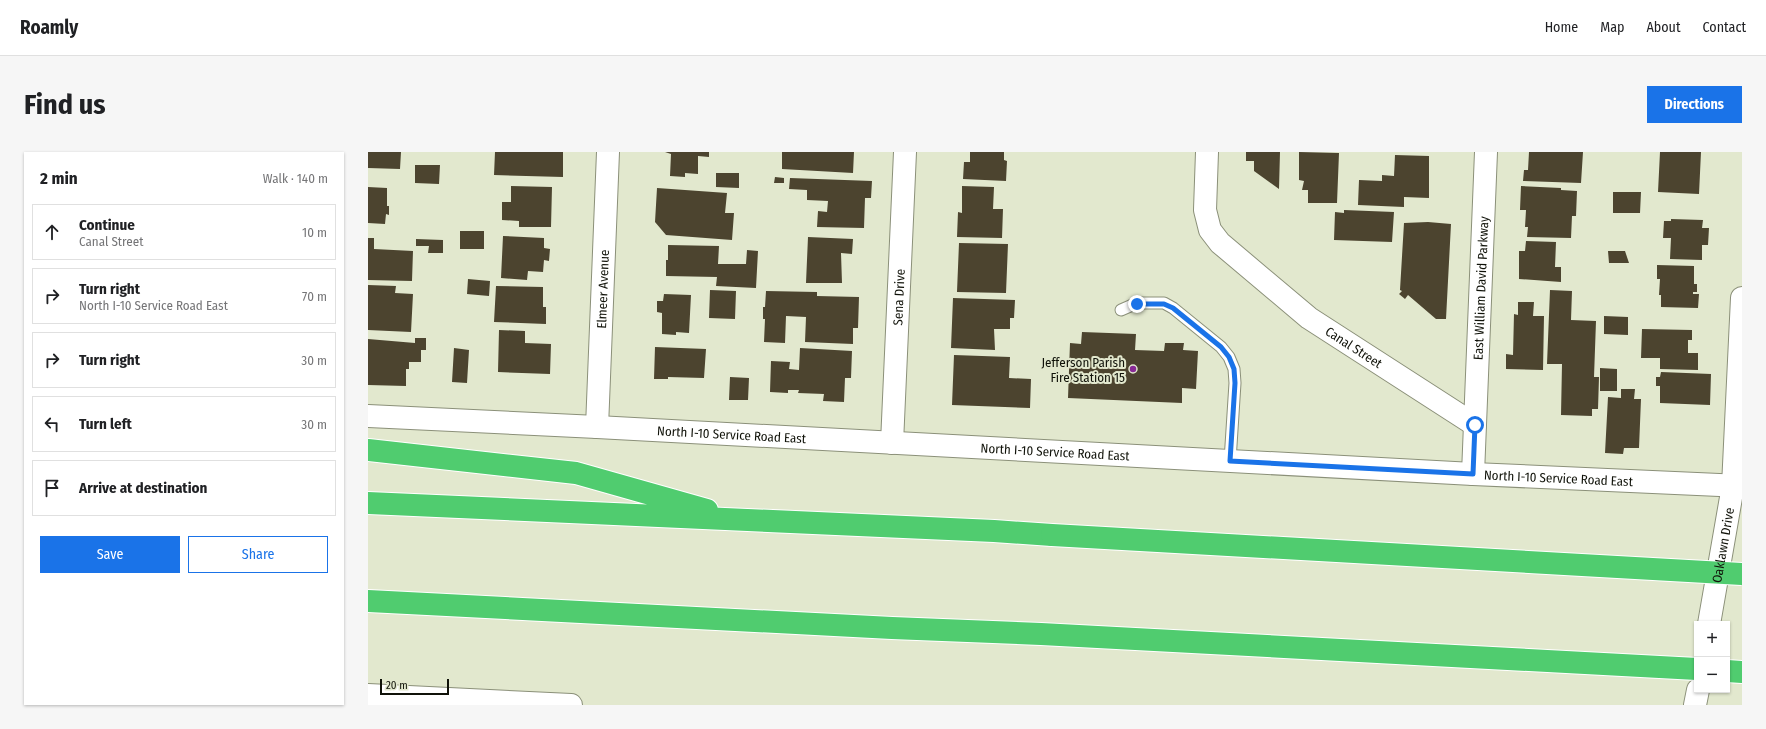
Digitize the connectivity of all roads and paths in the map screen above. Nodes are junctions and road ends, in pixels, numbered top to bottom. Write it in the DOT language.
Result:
graph roads {
  1 [pos="608,152"];
  2 [pos="905,152"];
  3 [pos="1207,152"];
  4 [pos="1486,152"];
  5 [pos="1742,298"];
  6 [pos="1121,310"];
  7 [pos="368,416"];
  8 [pos="1475,425"];
  9 [pos="597,427"];
  10 [pos="892,443"];
  11 [pos="368,450"];
  12 [pos="1230,461"];
  13 [pos="1473,474"];
  14 [pos="1738,486"];
  15 [pos="368,503"];
  16 [pos="743,520"];
  17 [pos="1742,574"];
  18 [pos="368,601"];
  19 [pos="1710,621"];
  20 [pos="1694,669"];
  21 [pos="1730,671"];
  22 [pos="1742,672"];
  23 [pos="1697,693"];
  24 [pos="368,695"];
  25 [pos="571,705"];
  26 [pos="1695,705"];
  1 -- 9 [label="street, Elmeer Avenue"];
  2 -- 10 [label="street, Sena Drive"];
  3 -- 8 [label="street, Canal Street"];
  4 -- 8 [label="street, East William David Parkway"];
  5 -- 14 [label="street, Oaklawn Drive"];
  6 -- 12 [label="lane"];
  7 -- 9 [label="street, North I-10 Service Road East"];
  8 -- 13 [label="street"];
  9 -- 10 [label="street, North I-10 Service Road East"];
  10 -- 12 [label="street, North I-10 Service Road East"];
  11 -- 16 [label="highway"];
  12 -- 13 [label="street, North I-10 Service Road East"];
  13 -- 14 [label="street, North I-10 Service Road East"];
  14 -- 19 [label="street, Oaklawn Drive"];
  15 -- 16 [label="highway"];
  16 -- 17 [label="highway, bridge"];
  18 -- 20 [label="highway"];
  21 -- 22 [label="highway"];
  23 -- 26 [label="street"];
  24 -- 25 [label="street"];
}
